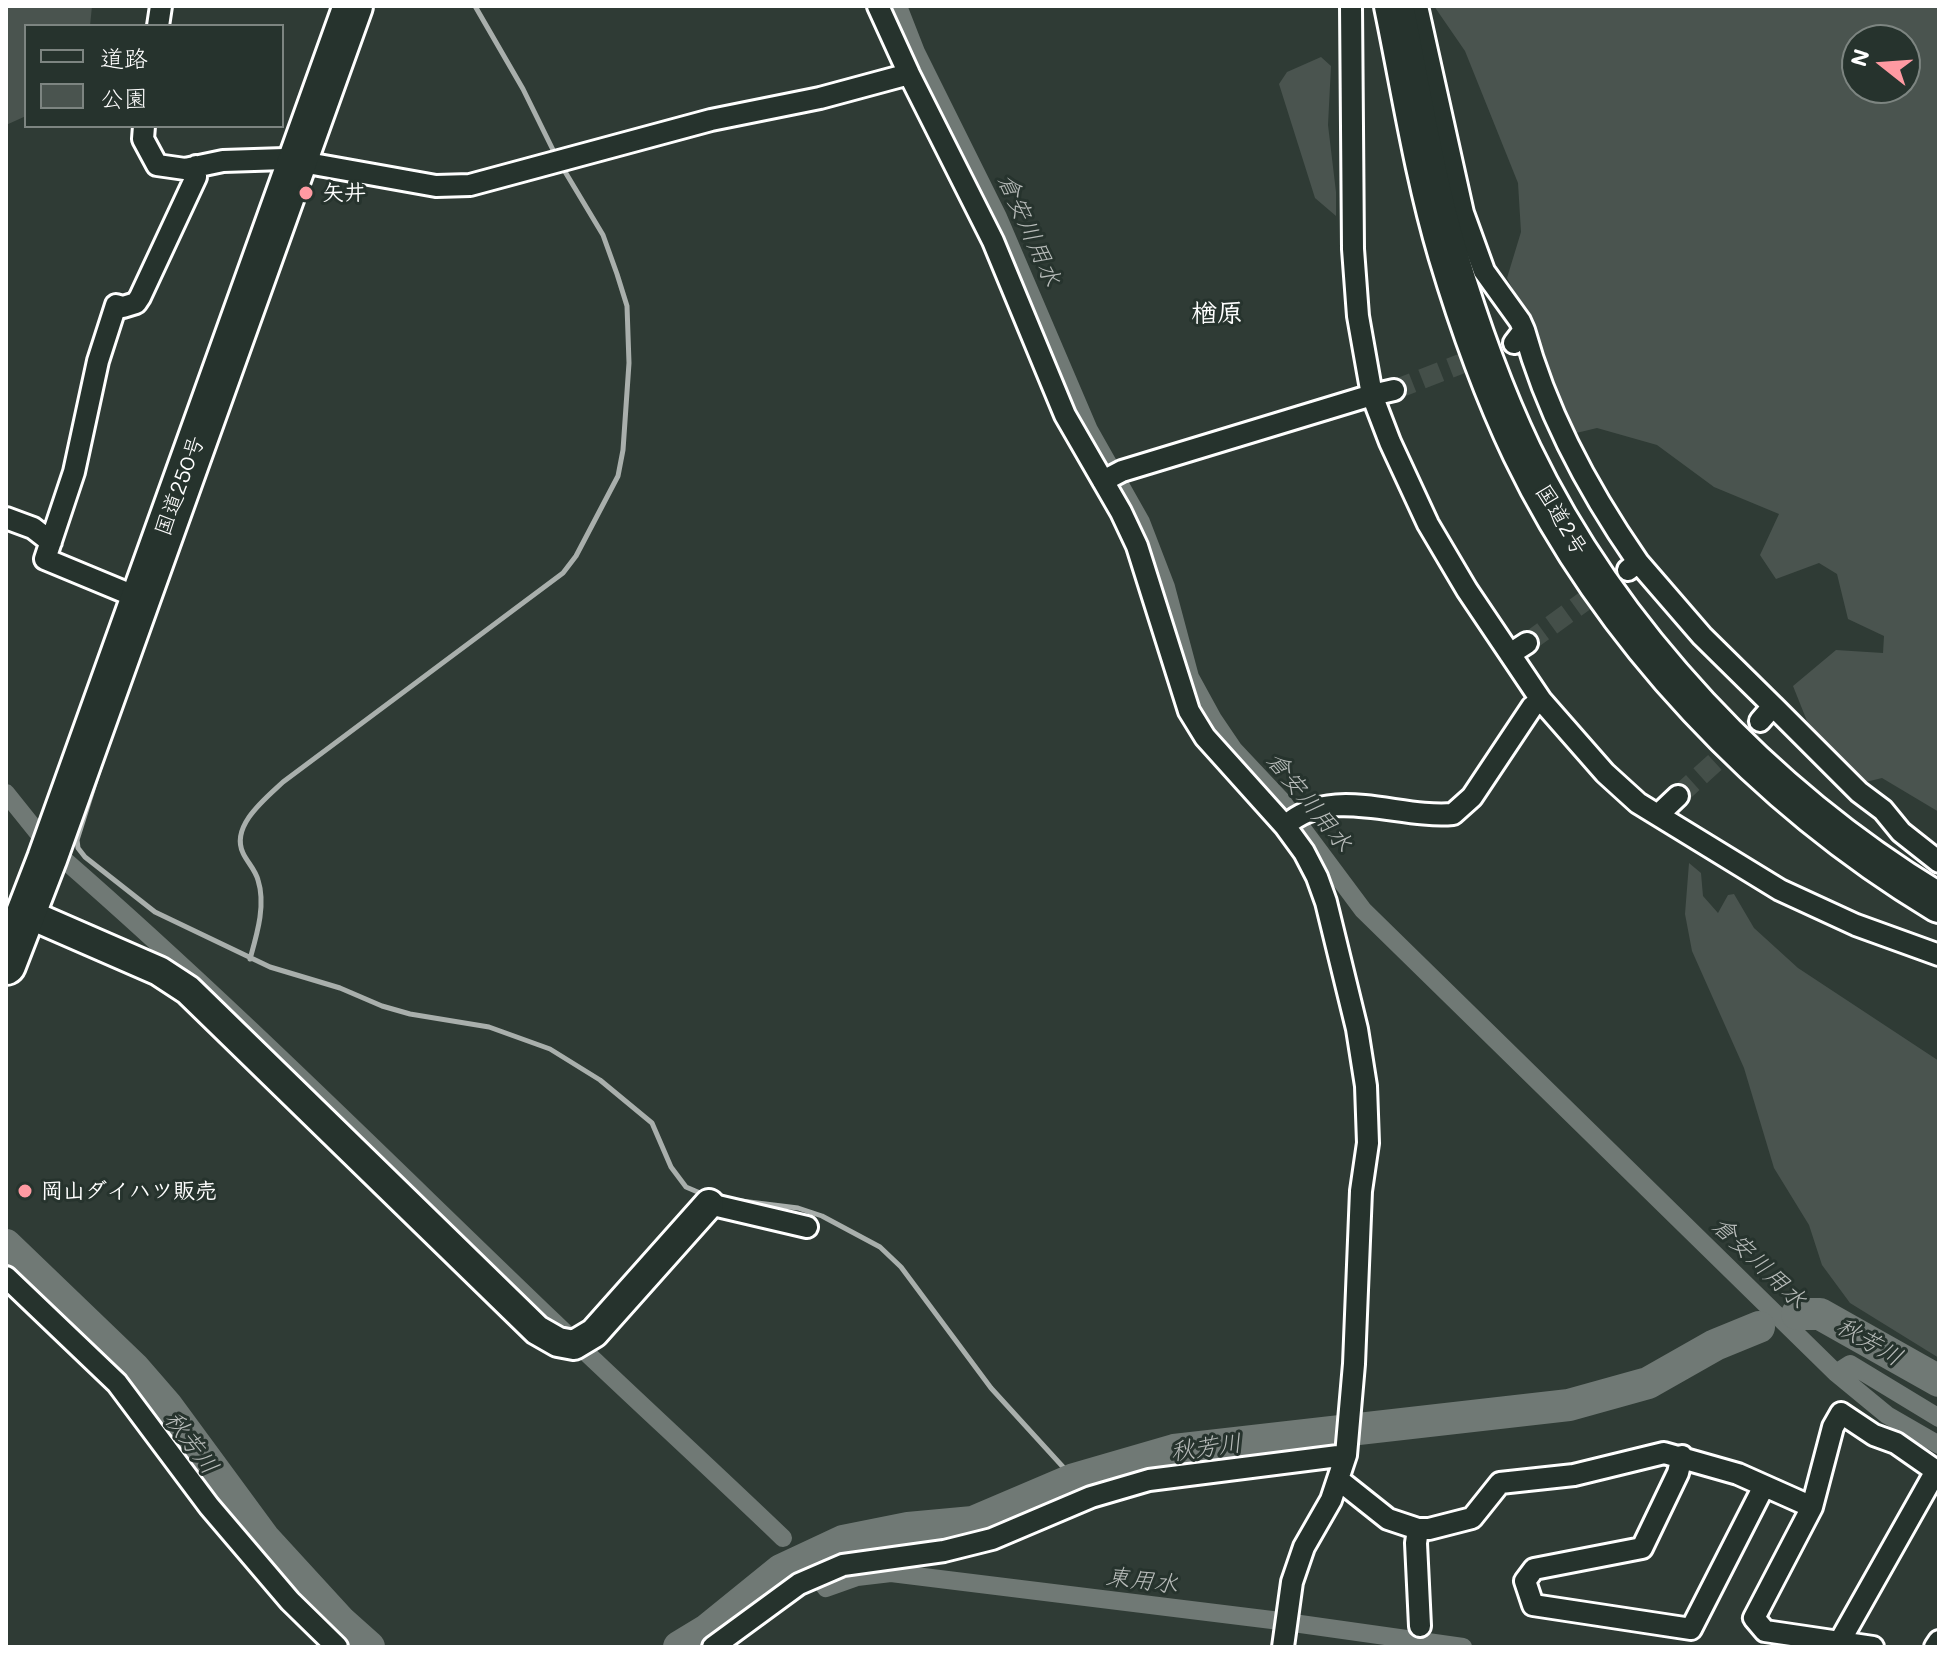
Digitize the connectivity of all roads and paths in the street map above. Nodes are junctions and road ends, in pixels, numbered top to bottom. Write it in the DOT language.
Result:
graph roads {
  1 [pos="353,6"];
  2 [pos="878,6"];
  3 [pos="1351,6"];
  4 [pos="1394,6"];
  5 [pos="1417,6"];
  6 [pos="909,74"];
  7 [pos="144,128"];
  8 [pos="297,161"];
  9 [pos="196,166"];
  10 [pos="1394,390"];
  11 [pos="1372,395"];
  12 [pos="1111,476"];
  13 [pos="6,518"];
  14 [pos="51,542"];
  15 [pos="139,598"];
  16 [pos="1541,700"];
  17 [pos="1678,796"];
  18 [pos="1659,814"];
  19 [pos="1291,820"];
  20 [pos="1939,862"];
  21 [pos="1939,903"];
  22 [pos="26,913"];
  23 [pos="1939,955"];
  24 [pos="6,965"];
  25 [pos="709,1204"];
  26 [pos="807,1227"];
  27 [pos="6,1277"];
  28 [pos="1348,1448"];
  29 [pos="1682,1456"];
  30 [pos="1937,1472"];
  31 [pos="1339,1480"];
  32 [pos="1764,1486"];
  33 [pos="1812,1507"];
  34 [pos="1418,1529"];
  35 [pos="1420,1626"];
  36 [pos="1285,1629"];
  37 [pos="1840,1641"];
  38 [pos="1939,1641"];
  39 [pos="337,1647"];
  40 [pos="713,1647"];
  41 [pos="1873,1647"];
  42 [pos="1935,1647"];
  1 -- 8 [label="highway, 国道250号"];
  2 -- 6 [label="street"];
  3 -- 11 [label="street"];
  4 -- 21 [label="highway, 国道2号"];
  5 -- 20 [label="street"];
  6 -- 8 [label="street"];
  6 -- 12 [label="street"];
  7 -- 9 [label="street"];
  8 -- 9 [label="street"];
  8 -- 15 [label="highway, 国道250号"];
  9 -- 14 [label="street"];
  10 -- 11 [label="street"];
  11 -- 12 [label="street"];
  11 -- 16 [label="street"];
  12 -- 19 [label="street"];
  13 -- 14 [label="street"];
  14 -- 15 [label="street"];
  15 -- 22 [label="highway, 国道250号"];
  16 -- 18 [label="street"];
  16 -- 19 [label="street"];
  17 -- 18 [label="street"];
  18 -- 23 [label="street"];
  19 -- 28 [label="street"];
  22 -- 24 [label="highway, 国道250号"];
  22 -- 25 [label="street"];
  25 -- 26 [label="street"];
  27 -- 39 [label="street"];
  28 -- 31 [label="street"];
  28 -- 40 [label="street"];
  29 -- 32 [label="street"];
  29 -- 32 [label="street"];
  29 -- 34 [label="street"];
  30 -- 33 [label="street"];
  30 -- 37 [label="street"];
  31 -- 34 [label="street"];
  31 -- 36 [label="street"];
  32 -- 33 [label="street"];
  33 -- 37 [label="street"];
  34 -- 35 [label="street"];
  37 -- 41 [label="street"];
  38 -- 42 [label="street"];
}
